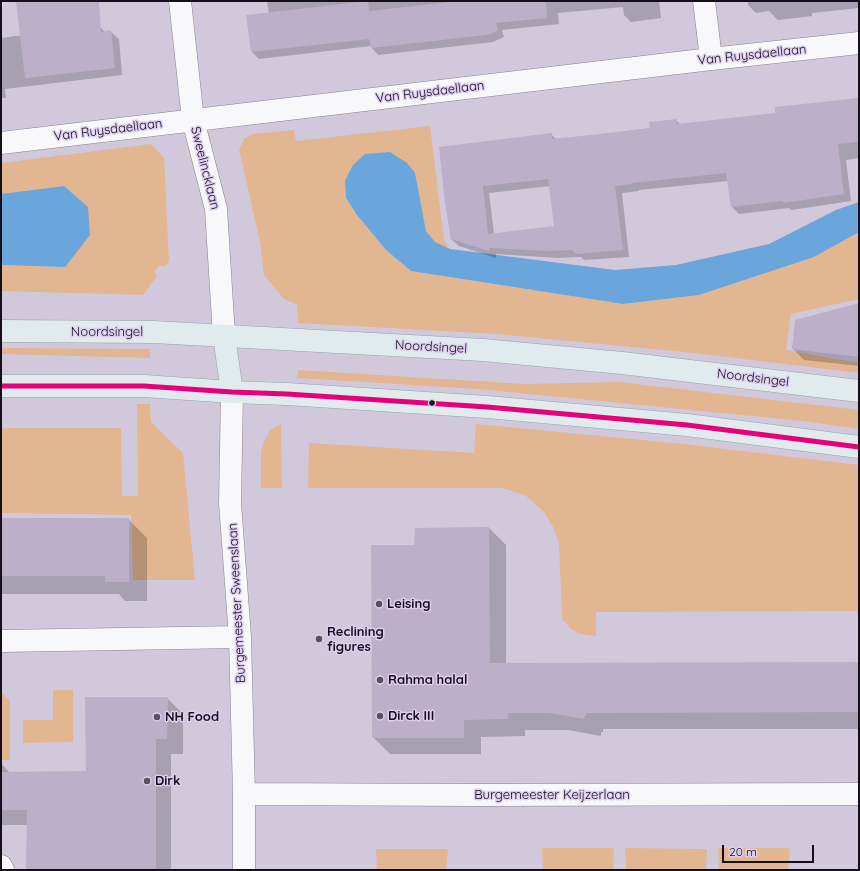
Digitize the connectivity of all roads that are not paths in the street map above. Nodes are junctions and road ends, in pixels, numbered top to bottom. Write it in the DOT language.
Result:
graph roads {
  1 [pos="180,1"];
  2 [pos="704,1"];
  3 [pos="859,43"];
  4 [pos="711,59"];
  5 [pos="193,120"];
  6 [pos="1,143"];
  7 [pos="1,331"];
  8 [pos="224,336"];
  9 [pos="1,386"];
  10 [pos="859,391"];
  11 [pos="232,392"];
  12 [pos="859,447"];
  13 [pos="240,637"];
  14 [pos="1,641"];
  15 [pos="244,794"];
  16 [pos="859,794"];
  17 [pos="1,866"];
  18 [pos="2,870"];
  19 [pos="244,870"];
  1 -- 5 [label="street, Sweelincklaan"];
  2 -- 4 [label="street"];
  3 -- 4 [label="street, Van Ruysdaellaan"];
  4 -- 5 [label="street, Van Ruysdaellaan"];
  5 -- 6 [label="street, Van Ruysdaellaan"];
  5 -- 8 [label="street, Sweelincklaan"];
  7 -- 8 [label="main road, Noordsingel"];
  8 -- 10 [label="main road, Noordsingel"];
  8 -- 11 [label="main road, Burgemeester Sweenslaan"];
  9 -- 11 [label="main road"];
  11 -- 12 [label="main road"];
  11 -- 13 [label="street, Burgemeester Sweenslaan"];
  13 -- 14 [label="street"];
  13 -- 15 [label="street, Burgemeester Sweenslaan"];
  15 -- 16 [label="street, Burgemeester Keijzerlaan"];
  15 -- 19 [label="street, Burgemeester Sweenslaan"];
  17 -- 18 [label="street"];
}
